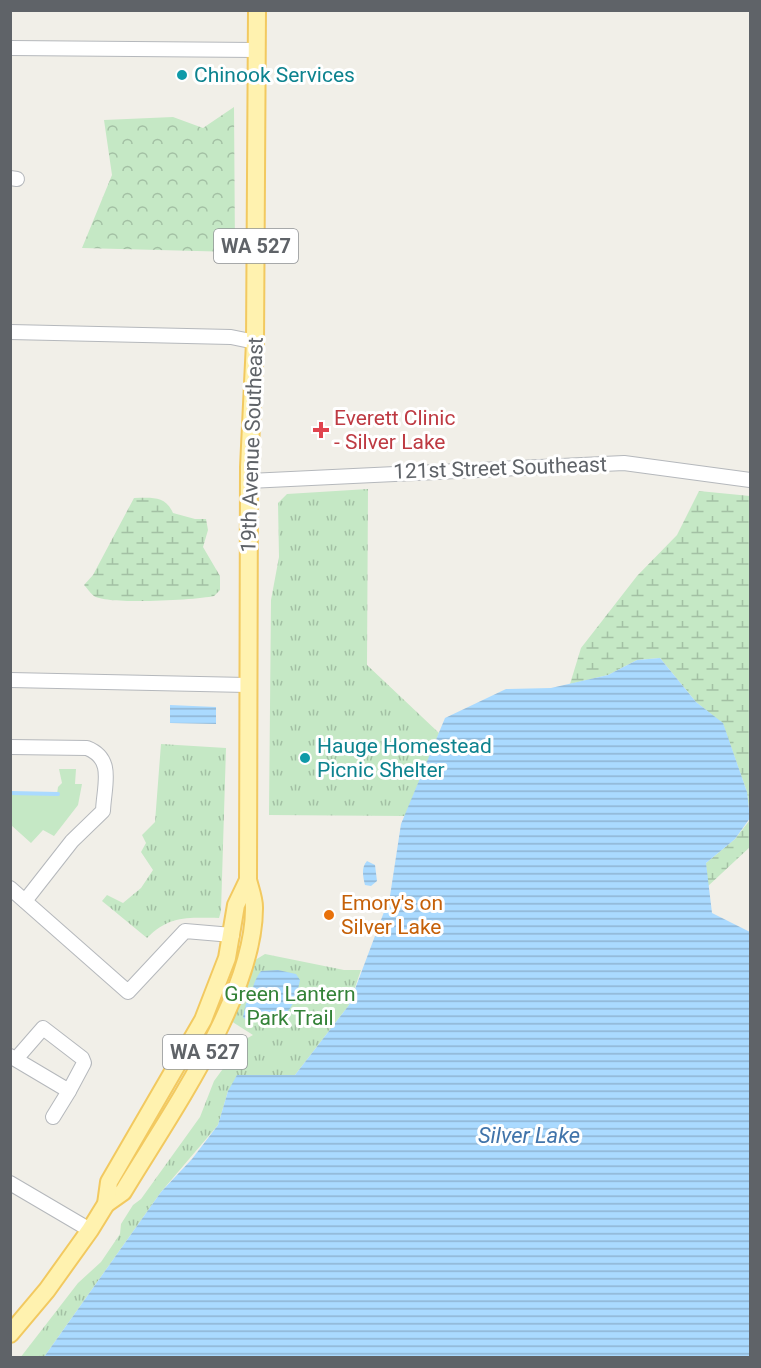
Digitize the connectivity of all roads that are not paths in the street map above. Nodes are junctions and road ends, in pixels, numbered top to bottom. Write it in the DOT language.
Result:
graph roads {
  1 [pos="257,10"];
  2 [pos="10,48"];
  3 [pos="257,50"];
  4 [pos="10,332"];
  5 [pos="255,342"];
  6 [pos="750,480"];
  7 [pos="249,481"];
  8 [pos="10,680"];
  9 [pos="247,685"];
  10 [pos="10,747"];
  11 [pos="248,880"];
  12 [pos="10,888"];
  13 [pos="25,901"];
  14 [pos="232,935"];
  15 [pos="13,1058"];
  16 [pos="69,1090"];
  17 [pos="53,1117"];
  18 [pos="10,1183"];
  19 [pos="106,1204"];
  20 [pos="90,1230"];
  21 [pos="10,1334"];
  1 -- 3 [label="main road, 19th Avenue Southeast / WA 527"];
  2 -- 3 [label="street"];
  3 -- 5 [label="main road, 19th Avenue Southeast / WA 527"];
  4 -- 5 [label="street"];
  5 -- 7 [label="main road, 19th Avenue Southeast / WA 527"];
  6 -- 7 [label="street, 121st Street Southeast"];
  7 -- 9 [label="main road, 19th Avenue Southeast / WA 527"];
  8 -- 9 [label="street"];
  9 -- 11 [label="main road, 19th Avenue Southeast / WA 527"];
  10 -- 13 [label="street"];
  11 -- 14 [label="main road, 19th Avenue Southeast / WA 527"];
  11 -- 19 [label="main road, 19th Avenue Southeast / WA 527"];
  12 -- 13 [label="street"];
  13 -- 14 [label="street"];
  14 -- 19 [label="main road, 19th Avenue Southeast / WA 527"];
  15 -- 16 [label="street"];
  15 -- 16 [label="street"];
  16 -- 17 [label="street"];
  18 -- 20 [label="street"];
  19 -- 20 [label="main road, 19th Avenue Southeast / WA 527"];
  20 -- 21 [label="main road, 19th Avenue Southeast / WA 527"];
}
